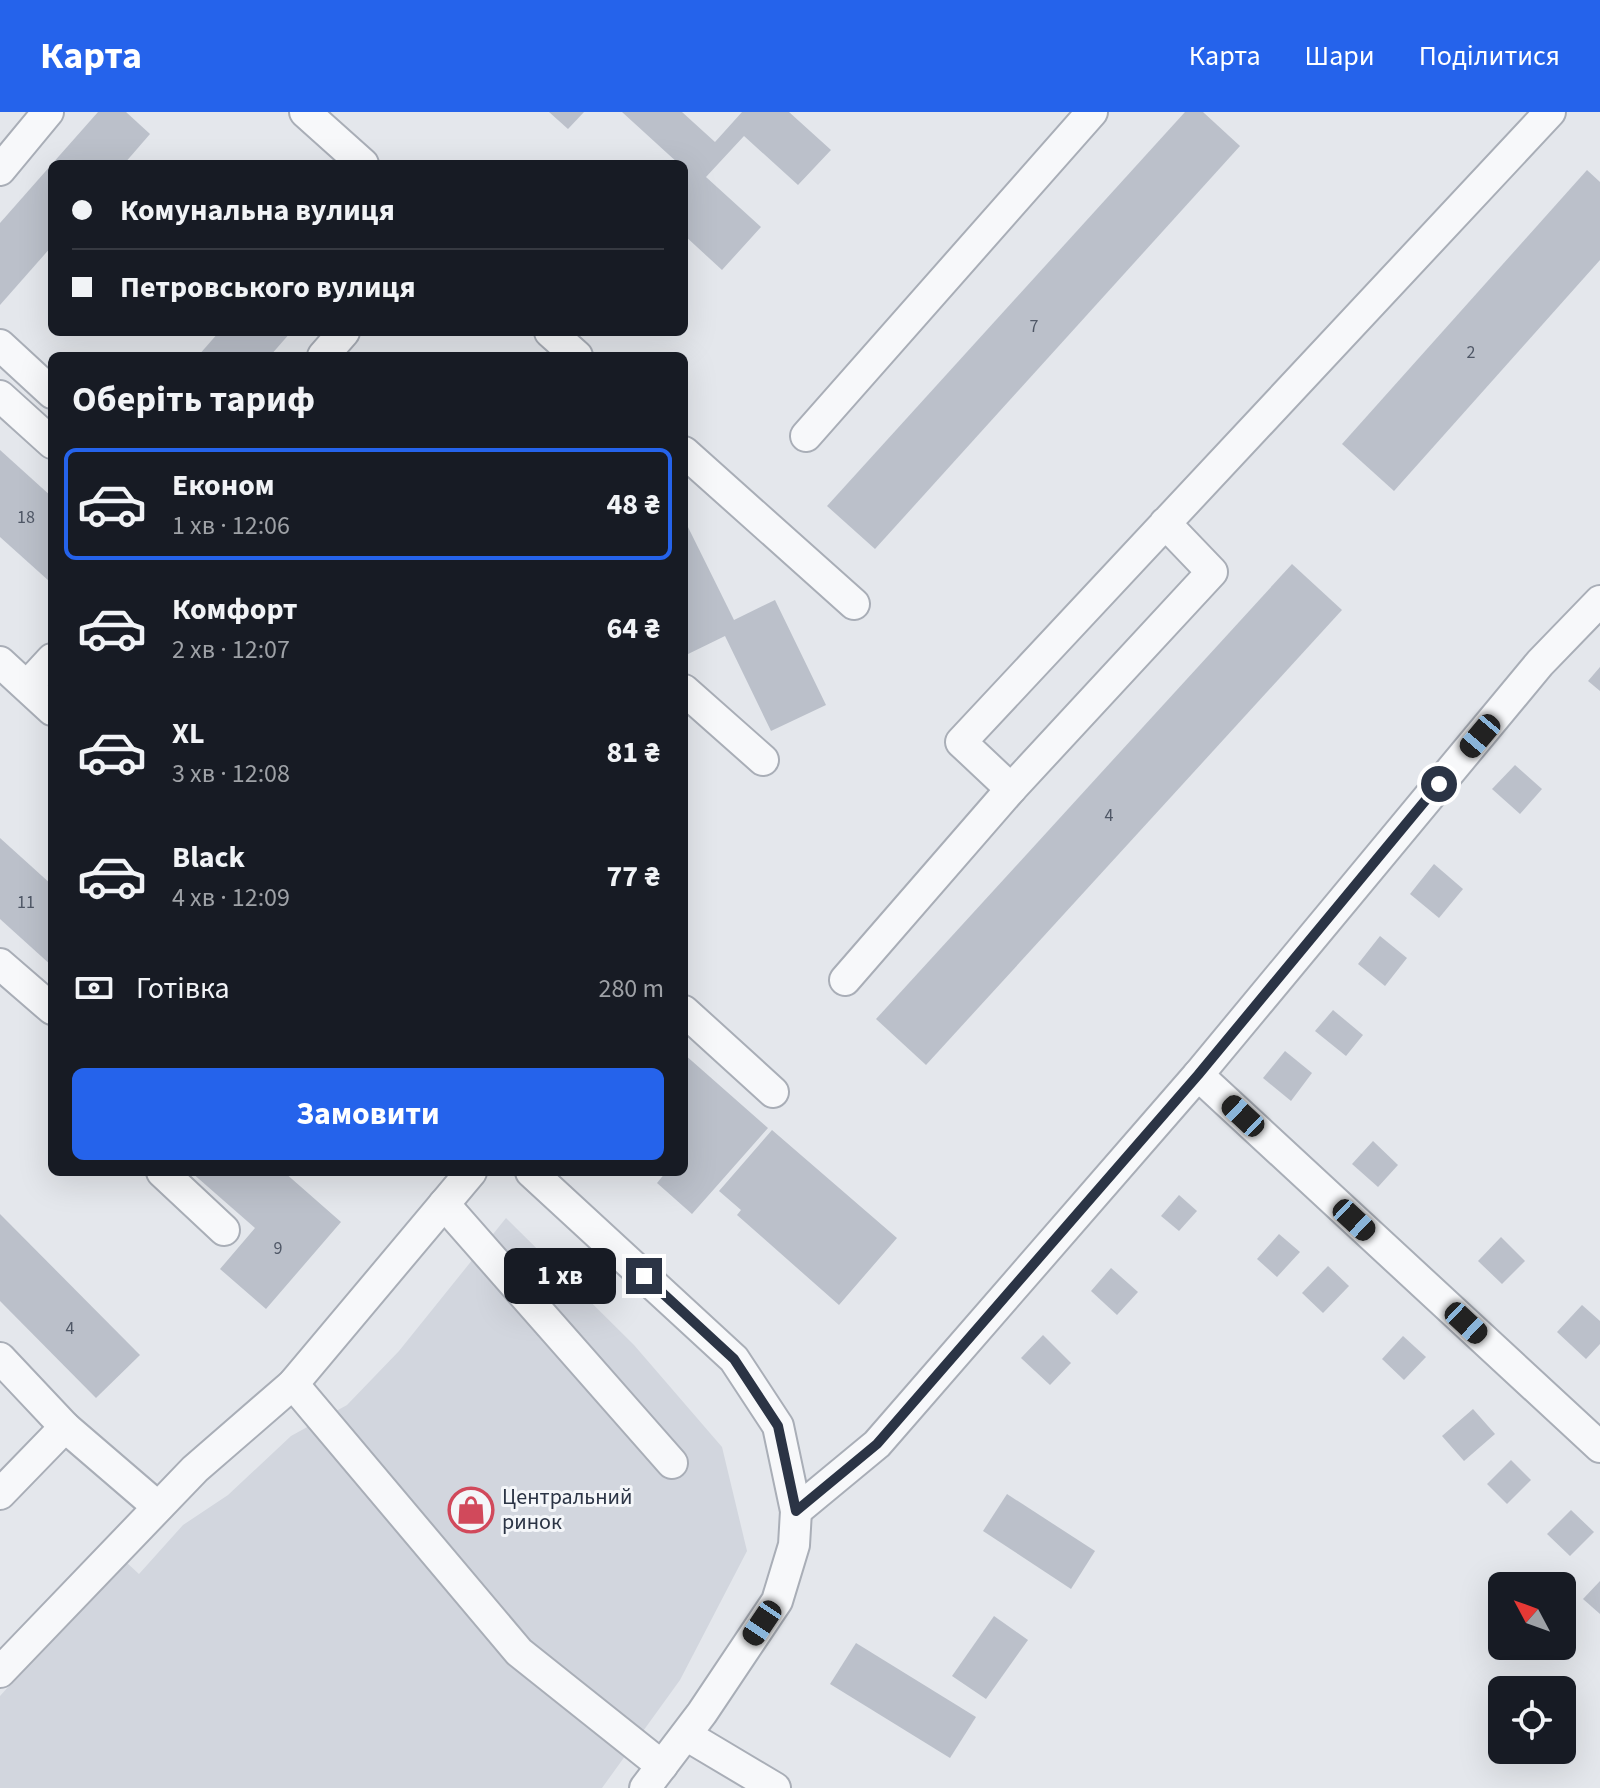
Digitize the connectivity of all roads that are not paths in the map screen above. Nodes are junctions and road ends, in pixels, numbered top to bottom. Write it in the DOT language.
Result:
graph roads {
  1 [pos="48,112"];
  2 [pos="305,112"];
  3 [pos="1092,112"];
  4 [pos="1550,112"];
  5 [pos="359,160"];
  6 [pos="0,170"];
  7 [pos="340,336"];
  8 [pos="554,336"];
  9 [pos="0,345"];
  10 [pos="326,352"];
  11 [pos="572,352"];
  12 [pos="48,389"];
  13 [pos="0,396"];
  14 [pos="806,436"];
  15 [pos="48,439"];
  16 [pos="688,456"];
  17 [pos="1165,523"];
  18 [pos="1600,601"];
  19 [pos="854,604"];
  20 [pos="0,662"];
  21 [pos="48,663"];
  22 [pos="27,686"];
  23 [pos="688,694"];
  24 [pos="48,706"];
  25 [pos="763,760"];
  26 [pos="1011,789"];
  27 [pos="0,964"];
  28 [pos="845,980"];
  29 [pos="48,1006"];
  30 [pos="688,1015"];
  31 [pos="1198,1075"];
  32 [pos="773,1092"];
  33 [pos="166,1176"];
  34 [pos="468,1176"];
  35 [pos="535,1176"];
  36 [pos="444,1204"];
  37 [pos="224,1230"];
  38 [pos="0,1358"];
  39 [pos="293,1384"];
  40 [pos="65,1427"];
  41 [pos="1600,1447"];
  42 [pos="672,1463"];
  43 [pos="0,1494"];
  44 [pos="158,1507"];
  45 [pos="796,1511"];
  46 [pos="0,1672"];
  47 [pos="686,1735"];
  48 [pos="654,1777"];
  49 [pos="775,1788"];
  1 -- 6 [label="street"];
  2 -- 5 [label="street"];
  3 -- 14 [label="street"];
  4 -- 17 [label="street"];
  7 -- 10 [label="street"];
  8 -- 11 [label="street"];
  9 -- 12 [label="street"];
  13 -- 15 [label="street"];
  16 -- 19 [label="street"];
  17 -- 26 [label="street"];
  17 -- 26 [label="street"];
  18 -- 31 [label="street"];
  20 -- 22 [label="street"];
  21 -- 22 [label="street"];
  22 -- 24 [label="street"];
  23 -- 25 [label="street"];
  26 -- 28 [label="street"];
  27 -- 29 [label="street"];
  30 -- 32 [label="street"];
  31 -- 41 [label="street"];
  31 -- 45 [label="street"];
  33 -- 37 [label="street"];
  34 -- 36 [label="street"];
  35 -- 45 [label="street"];
  36 -- 39 [label="street"];
  36 -- 42 [label="street"];
  38 -- 40 [label="street"];
  39 -- 44 [label="street"];
  39 -- 48 [label="street"];
  40 -- 43 [label="street"];
  40 -- 44 [label="street"];
  44 -- 46 [label="street"];
  45 -- 47 [label="street"];
  47 -- 48 [label="street"];
  47 -- 49 [label="street"];
}
